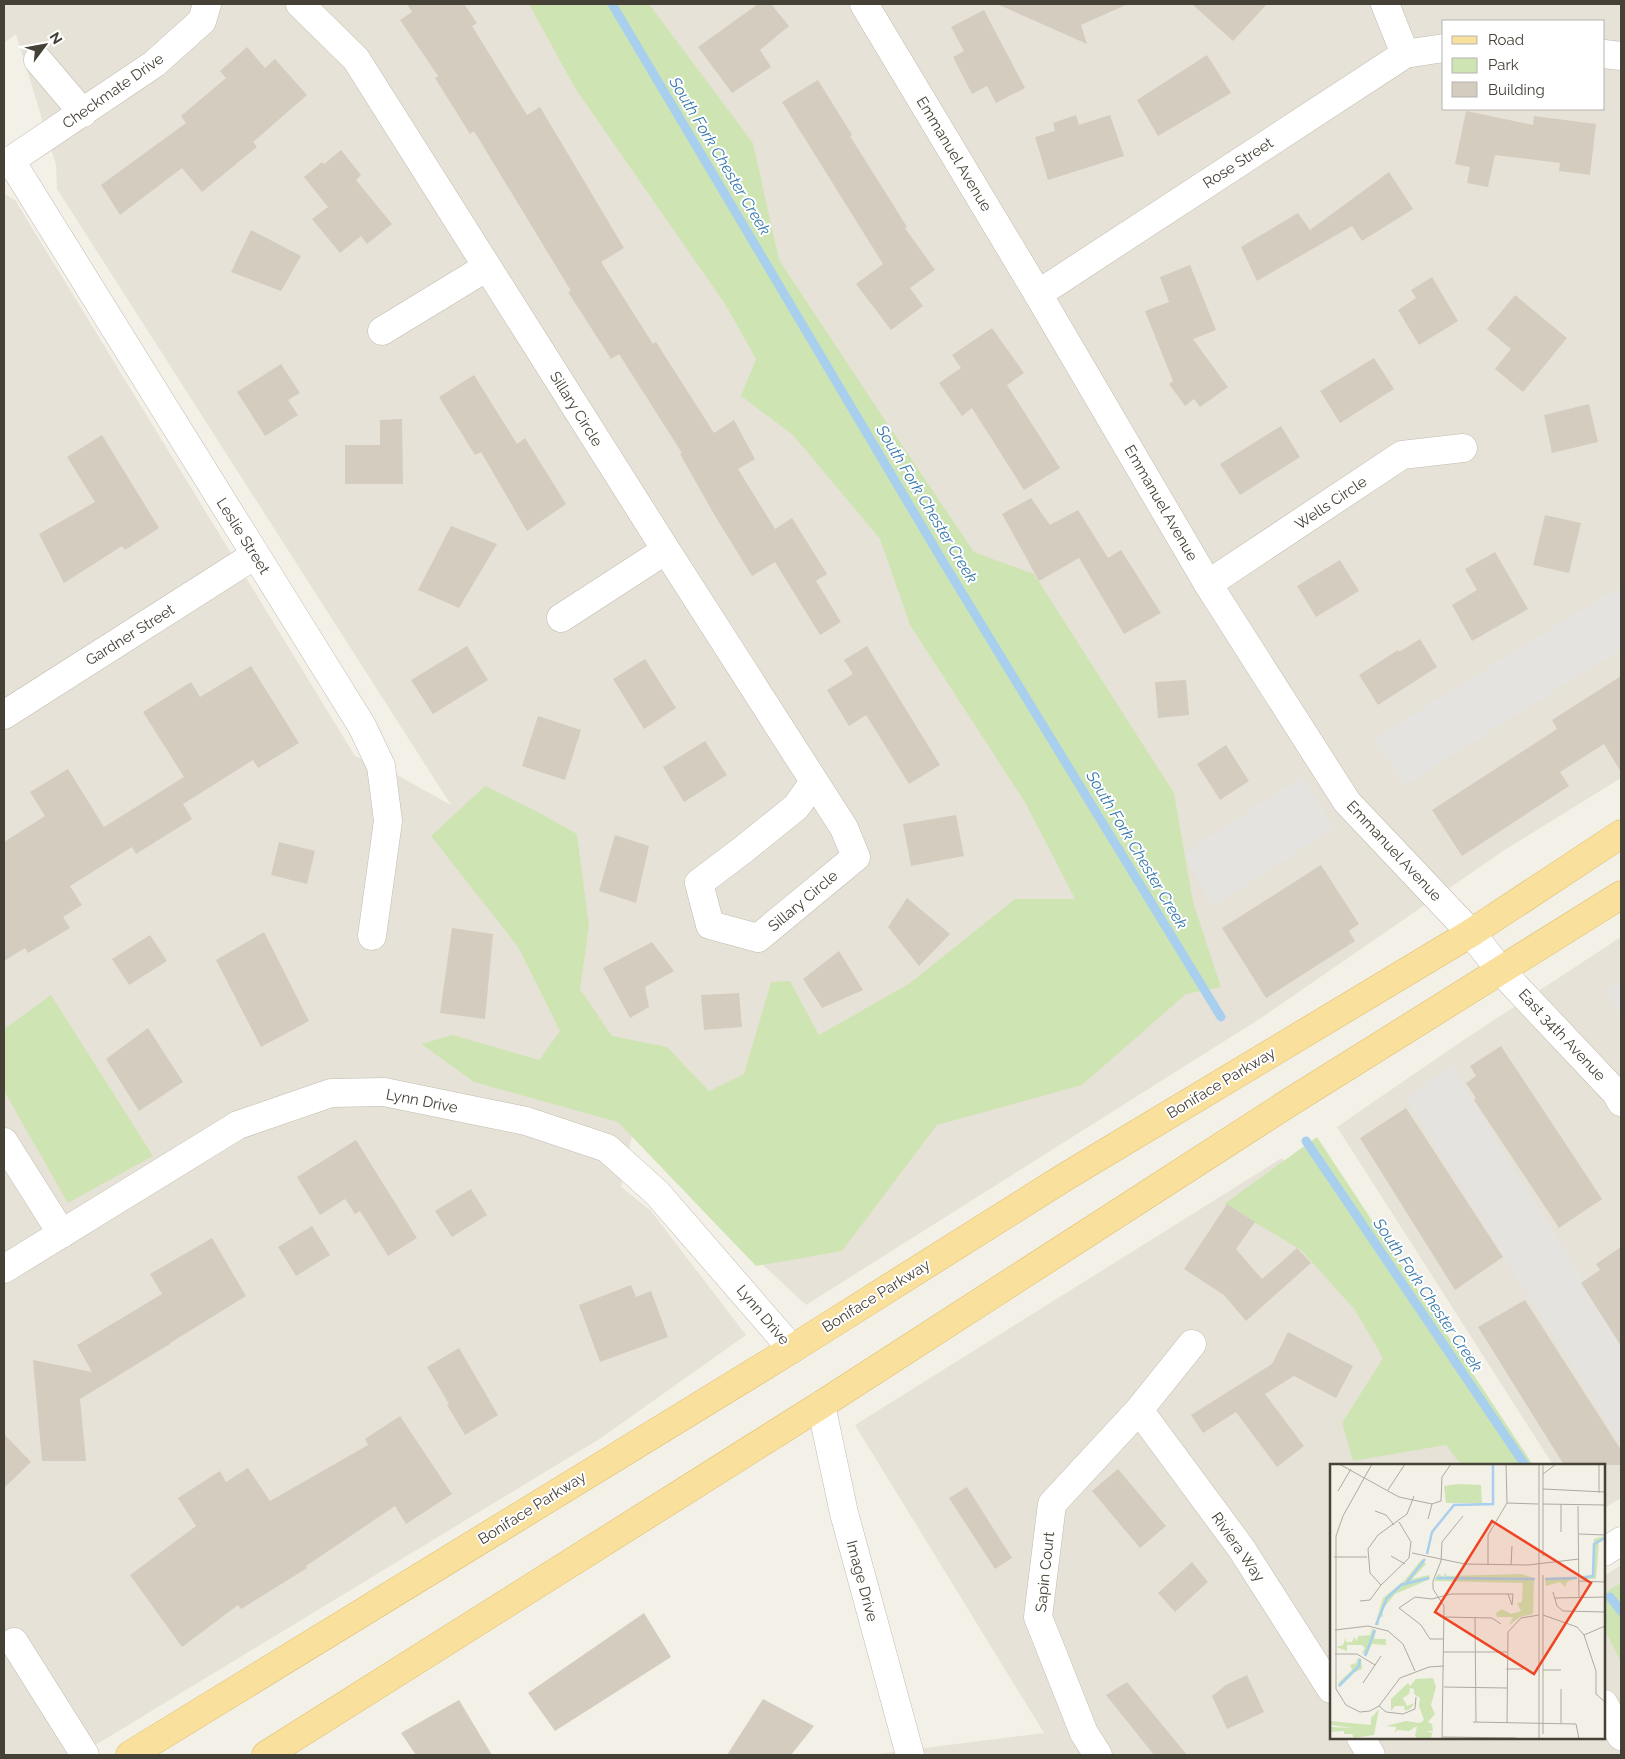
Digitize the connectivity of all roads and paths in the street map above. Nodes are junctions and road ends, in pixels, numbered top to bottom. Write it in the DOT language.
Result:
graph roads {
  1 [pos="207,4"];
  2 [pos="300,4"];
  3 [pos="864,4"];
  4 [pos="1385,4"];
  5 [pos="1442,48"];
  6 [pos="1405,54"];
  7 [pos="1605,54"];
  8 [pos="1621,56"];
  9 [pos="38,60"];
  10 [pos="83,113"];
  11 [pos="8,163"];
  12 [pos="487,267"];
  13 [pos="1038,294"];
  14 [pos="382,331"];
  15 [pos="1463,448"];
  16 [pos="666,550"];
  17 [pos="256,556"];
  18 [pos="1208,584"];
  19 [pos="562,618"];
  20 [pos="4,715"];
  21 [pos="814,782"];
  22 [pos="1621,834"];
  23 [pos="1621,895"];
  24 [pos="1471,932"];
  25 [pos="372,936"];
  26 [pos="1501,971"];
  27 [pos="1621,1102"];
  28 [pos="4,1142"];
  29 [pos="62,1234"];
  30 [pos="4,1268"];
  31 [pos="1192,1344"];
  32 [pos="792,1349"];
  33 [pos="821,1405"];
  34 [pos="1139,1410"];
  35 [pos="1621,1541"];
  36 [pos="1605,1551"];
  37 [pos="14,1642"];
  38 [pos="1330,1687"];
  39 [pos="1605,1706"];
  40 [pos="1621,1736"];
  41 [pos="1362,1739"];
  42 [pos="85,1755"];
  43 [pos="130,1755"];
  44 [pos="266,1755"];
  45 [pos="910,1755"];
  46 [pos="1098,1755"];
  47 [pos="1371,1755"];
  1 -- 10 [label="street, Checkmate Drive"];
  2 -- 12 [label="street, Sillary Circle"];
  3 -- 13 [label="street, Emmanuel Avenue"];
  4 -- 6 [label="street"];
  5 -- 6 [label="street, Rose Street"];
  6 -- 13 [label="street, Rose Street"];
  7 -- 8 [label="street"];
  9 -- 10 [label="street"];
  10 -- 11 [label="street, Checkmate Drive"];
  11 -- 17 [label="street, Leslie Street"];
  12 -- 14 [label="street"];
  12 -- 16 [label="street, Sillary Circle"];
  13 -- 18 [label="street, Emmanuel Avenue"];
  15 -- 18 [label="street, Wells Circle"];
  16 -- 19 [label="street"];
  16 -- 21 [label="street, Sillary Circle"];
  17 -- 20 [label="street, Gardner Street"];
  17 -- 25 [label="street, Leslie Street"];
  18 -- 24 [label="street, Emmanuel Avenue"];
  21 -- 21 [label="street, Sillary Circle"];
  22 -- 24 [label="main road, Boniface Parkway"];
  23 -- 26 [label="main road"];
  24 -- 26 [label="street, Emmanuel Avenue"];
  24 -- 32 [label="main road, Boniface Parkway"];
  26 -- 27 [label="street, East 34th Avenue"];
  26 -- 33 [label="main road"];
  28 -- 29 [label="street"];
  29 -- 30 [label="street, Lynn Drive"];
  29 -- 32 [label="street, Lynn Drive"];
  31 -- 34 [label="street, Sapin Court"];
  32 -- 43 [label="main road, Boniface Parkway"];
  33 -- 44 [label="main road"];
  33 -- 45 [label="street, Image Drive"];
  34 -- 38 [label="street, Riviera Way"];
  34 -- 46 [label="street, Sapin Court"];
  35 -- 36 [label="street"];
  37 -- 42 [label="street"];
  39 -- 40 [label="street"];
  41 -- 47 [label="street"];
}
